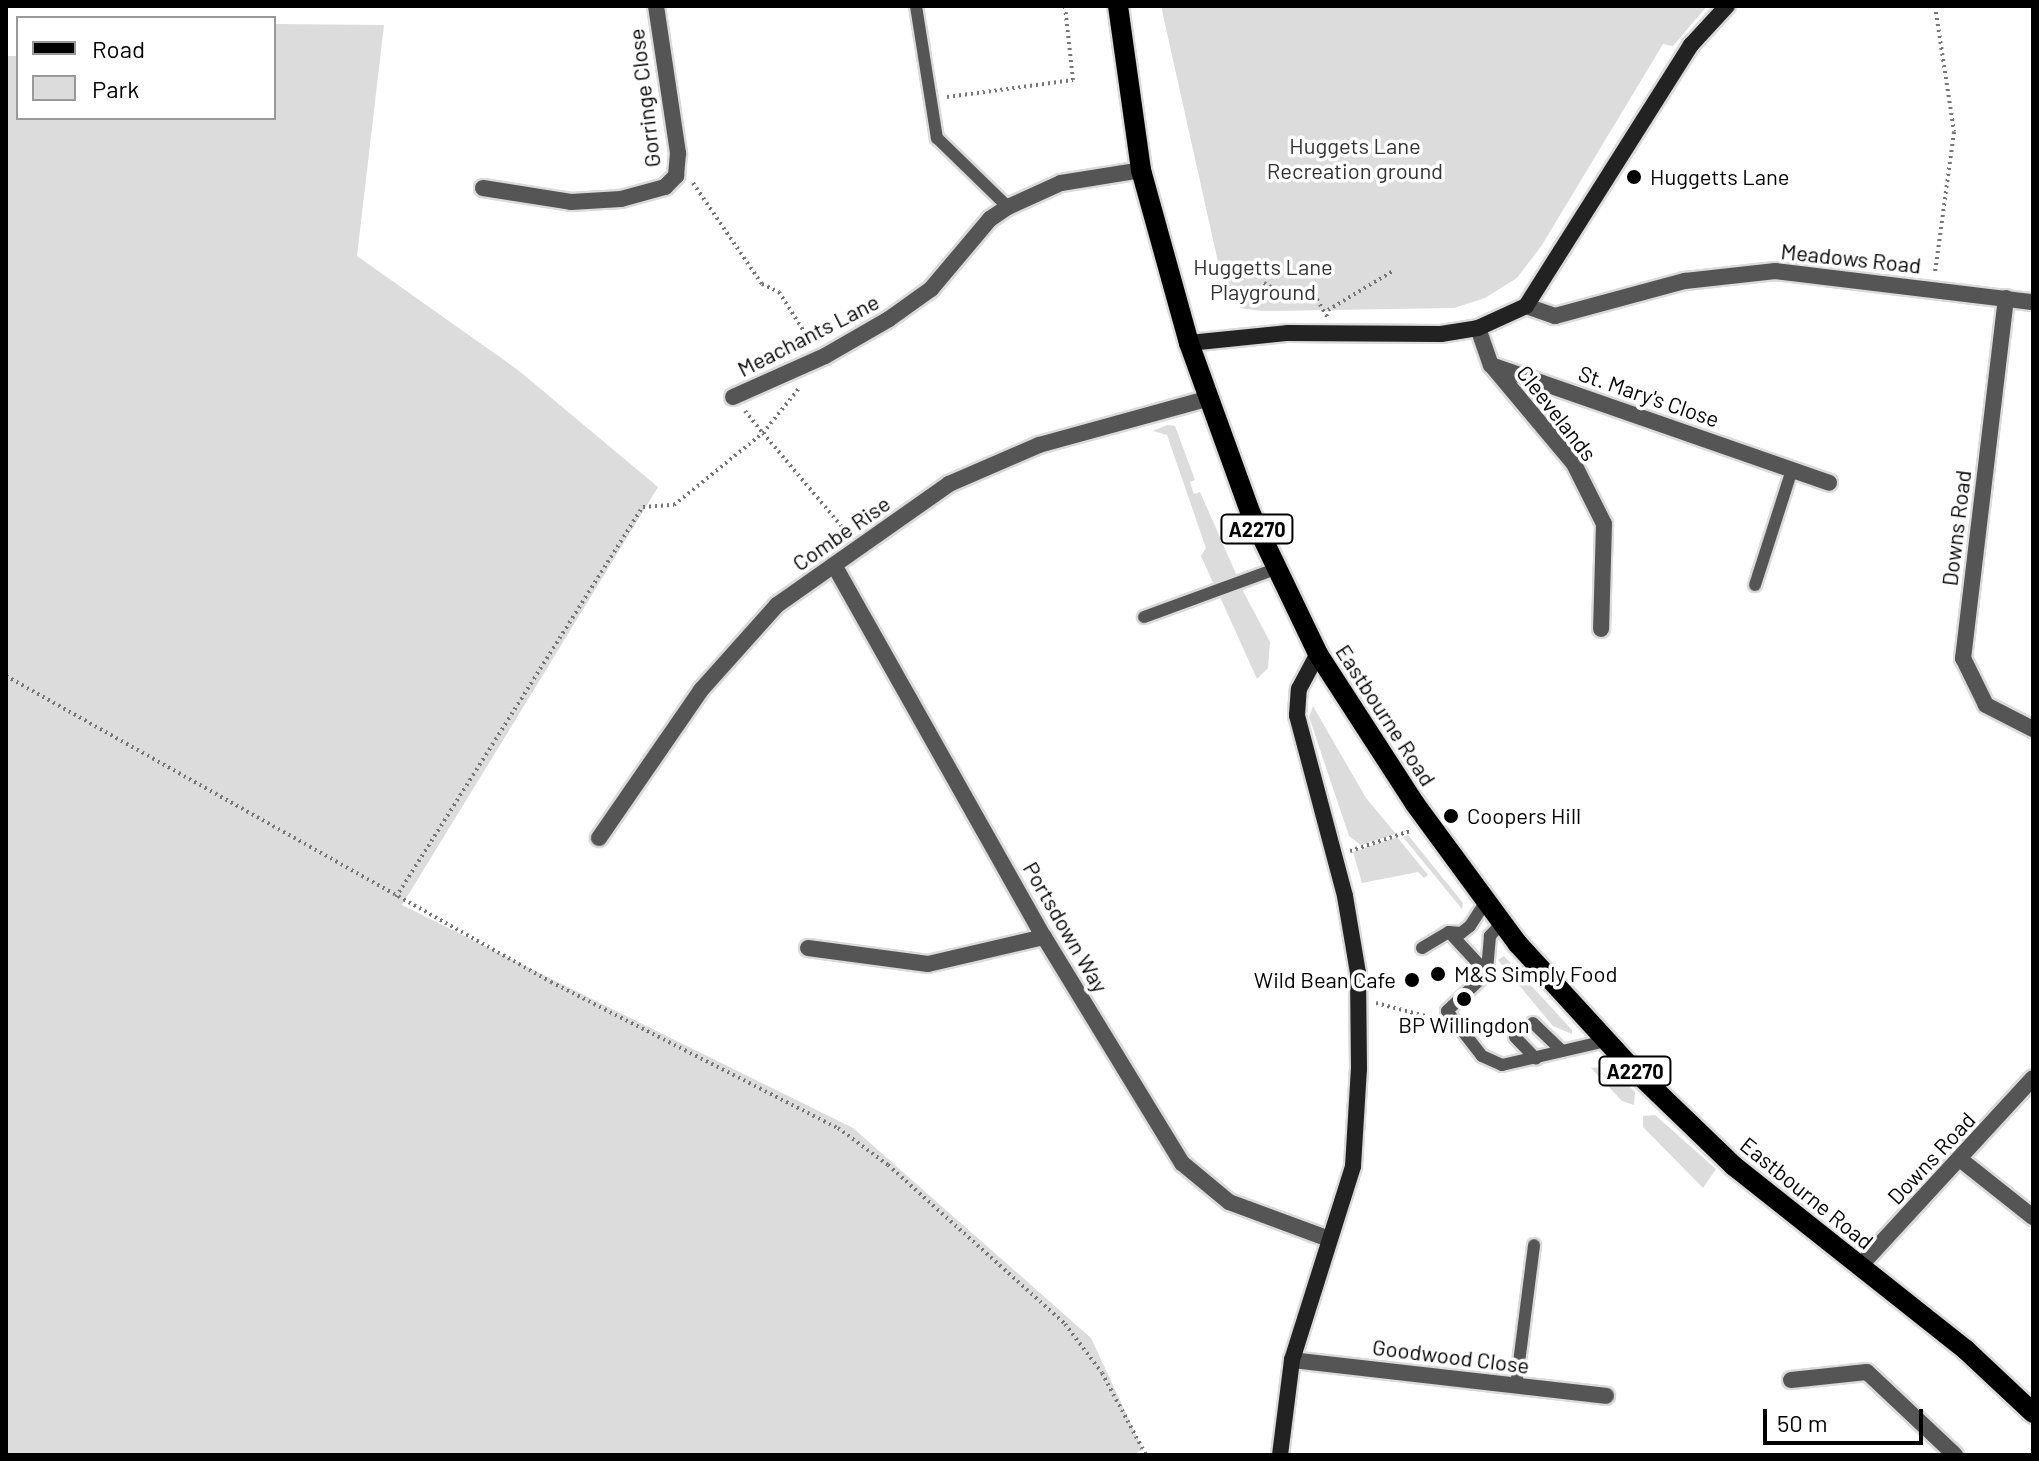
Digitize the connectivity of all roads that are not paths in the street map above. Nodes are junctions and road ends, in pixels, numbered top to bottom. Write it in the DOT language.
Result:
graph roads {
  1 [pos="656,6"];
  2 [pos="916,6"];
  3 [pos="1118,6"];
  4 [pos="1727,6"];
  5 [pos="1141,170"];
  6 [pos="483,188"];
  7 [pos="1008,207"];
  8 [pos="2006,298"];
  9 [pos="2033,302"];
  10 [pos="1526,306"];
  11 [pos="1478,328"];
  12 [pos="1189,343"];
  13 [pos="1491,365"];
  14 [pos="733,397"];
  15 [pos="1206,399"];
  16 [pos="1792,470"];
  17 [pos="1829,483"];
  18 [pos="834,565"];
  19 [pos="1275,569"];
  20 [pos="1755,585"];
  21 [pos="1144,617"];
  22 [pos="1601,629"];
  23 [pos="1318,654"];
  24 [pos="2033,729"];
  25 [pos="599,838"];
  26 [pos="1486,901"];
  27 [pos="1502,923"];
  28 [pos="1449,932"];
  29 [pos="1044,937"];
  30 [pos="808,948"];
  31 [pos="1422,948"];
  32 [pos="1491,972"];
  33 [pos="1533,1023"];
  34 [pos="1515,1037"];
  35 [pos="1606,1041"];
  36 [pos="1562,1051"];
  37 [pos="1536,1059"];
  38 [pos="2033,1078"];
  39 [pos="1961,1160"];
  40 [pos="2033,1217"];
  41 [pos="1329,1239"];
  42 [pos="1534,1245"];
  43 [pos="1860,1266"];
  44 [pos="1292,1360"];
  45 [pos="1791,1380"];
  46 [pos="1516,1386"];
  47 [pos="1606,1396"];
  48 [pos="2033,1413"];
  49 [pos="1280,1455"];
  50 [pos="1955,1455"];
  1 -- 6 [label="street, Gorringe Close"];
  2 -- 7 [label="lane"];
  3 -- 5 [label="main road, Eastbourne Road / A2270"];
  4 -- 10 [label="street"];
  5 -- 7 [label="street, Meachants Lane"];
  5 -- 12 [label="main road, Eastbourne Road / A2270"];
  7 -- 14 [label="street, Meachants Lane"];
  8 -- 9 [label="street, Meadows Road"];
  8 -- 10 [label="street, Meadows Road"];
  8 -- 24 [label="street, Downs Road"];
  10 -- 11 [label="street"];
  11 -- 12 [label="street"];
  11 -- 13 [label="street"];
  12 -- 15 [label="main road, Eastbourne Road / A2270"];
  13 -- 16 [label="street, St. Mary's Close"];
  13 -- 22 [label="street, Cleevelands"];
  15 -- 18 [label="street, Combe Rise"];
  15 -- 19 [label="main road, Eastbourne Road / A2270"];
  16 -- 17 [label="street, St. Mary's Close"];
  16 -- 20 [label="lane"];
  18 -- 25 [label="street, Combe Rise"];
  18 -- 29 [label="street, Portsdown Way"];
  19 -- 21 [label="lane"];
  19 -- 23 [label="main road, Eastbourne Road / A2270"];
  23 -- 26 [label="main road, Eastbourne Road / A2270"];
  23 -- 41 [label="street"];
  26 -- 27 [label="main road, Eastbourne Road / A2270"];
  26 -- 28 [label="lane"];
  27 -- 32 [label="lane"];
  27 -- 35 [label="main road, Eastbourne Road / A2270"];
  28 -- 31 [label="lane"];
  28 -- 32 [label="lane"];
  29 -- 30 [label="street"];
  29 -- 41 [label="street, Portsdown Way"];
  32 -- 37 [label="lane"];
  33 -- 36 [label="lane"];
  34 -- 37 [label="lane"];
  35 -- 36 [label="lane"];
  35 -- 43 [label="main road, Eastbourne Road / A2270"];
  36 -- 37 [label="lane"];
  38 -- 39 [label="street, Downs Road"];
  39 -- 40 [label="street"];
  39 -- 43 [label="street, Downs Road"];
  41 -- 44 [label="street"];
  42 -- 46 [label="lane"];
  43 -- 48 [label="main road, Eastbourne Road / A2270"];
  44 -- 46 [label="street, Goodwood Close"];
  44 -- 49 [label="street"];
  45 -- 50 [label="street"];
  46 -- 47 [label="street, Goodwood Close"];
}
